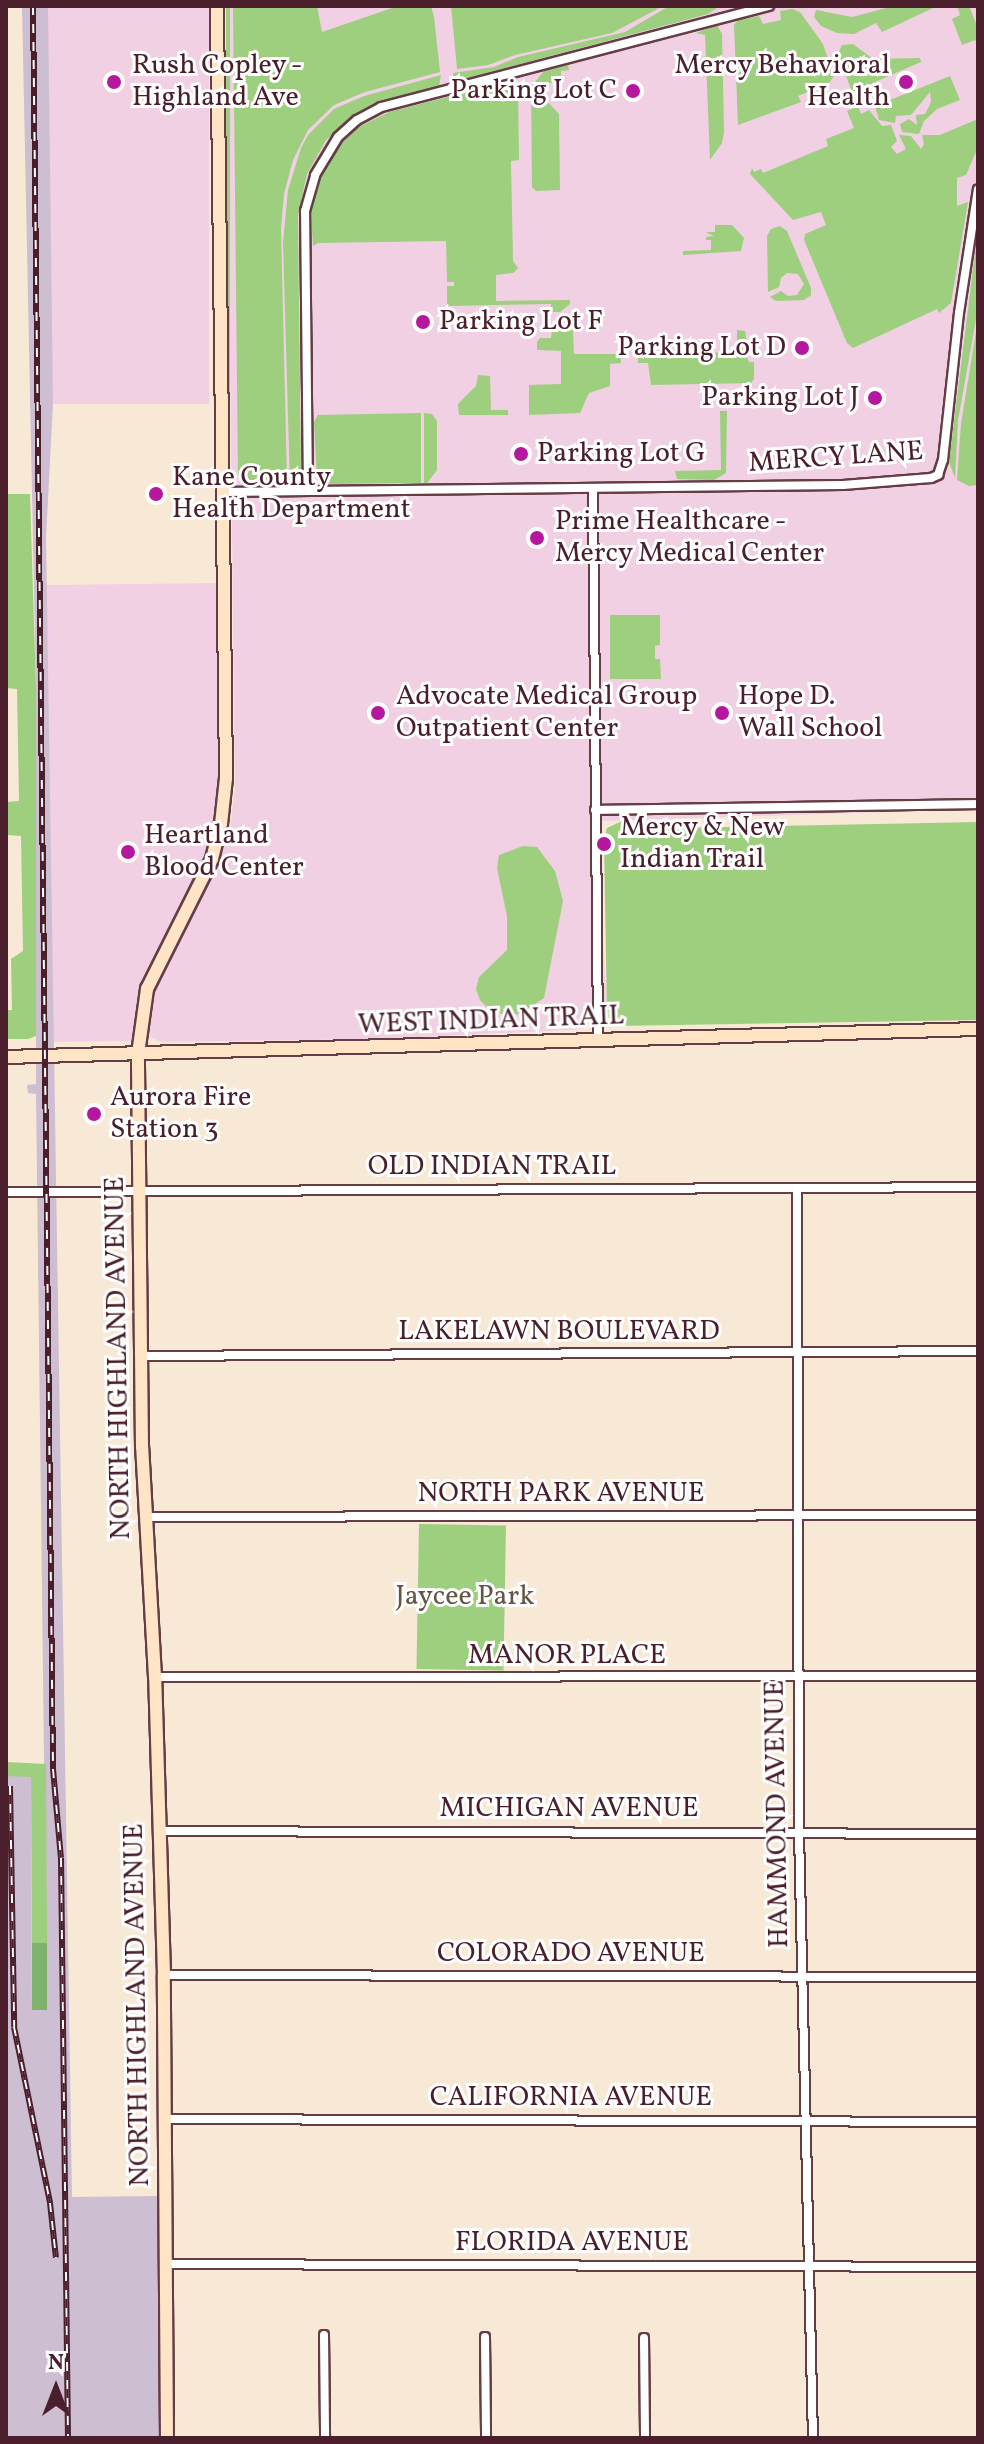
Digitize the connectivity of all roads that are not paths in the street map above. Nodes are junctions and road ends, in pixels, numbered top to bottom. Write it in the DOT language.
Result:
graph roads {
  1 [pos="217,6"];
  2 [pos="769,6"];
  3 [pos="728,11"];
  4 [pos="978,189"];
  5 [pos="593,488"];
  6 [pos="308,491"];
  7 [pos="223,492"];
  8 [pos="978,804"];
  9 [pos="595,810"];
  10 [pos="978,1029"];
  11 [pos="598,1042"];
  12 [pos="138,1054"];
  13 [pos="6,1057"];
  14 [pos="978,1187"];
  15 [pos="797,1188"];
  16 [pos="141,1191"];
  17 [pos="6,1192"];
  18 [pos="978,1351"];
  19 [pos="797,1353"];
  20 [pos="141,1356"];
  21 [pos="797,1515"];
  22 [pos="978,1515"];
  23 [pos="145,1517"];
  24 [pos="978,1676"];
  25 [pos="155,1677"];
  26 [pos="797,1678"];
  27 [pos="160,1831"];
  28 [pos="799,1832"];
  29 [pos="978,1834"];
  30 [pos="164,1975"];
  31 [pos="803,1977"];
  32 [pos="978,1977"];
  33 [pos="164,2119"];
  34 [pos="806,2121"];
  35 [pos="978,2122"];
  36 [pos="166,2264"];
  37 [pos="810,2266"];
  38 [pos="978,2267"];
  39 [pos="324,2335"];
  40 [pos="485,2337"];
  41 [pos="644,2338"];
  42 [pos="167,2438"];
  43 [pos="325,2438"];
  44 [pos="486,2438"];
  45 [pos="645,2438"];
  46 [pos="813,2438"];
  1 -- 7 [label="street, NORTH HIGHLAND AVENUE"];
  2 -- 3 [label="street"];
  3 -- 6 [label="street"];
  4 -- 5 [label="street, MERCY LANE"];
  5 -- 6 [label="street, MERCY LANE"];
  5 -- 9 [label="street"];
  6 -- 7 [label="street, MERCY LANE"];
  7 -- 12 [label="street, NORTH HIGHLAND AVENUE"];
  8 -- 9 [label="street"];
  9 -- 11 [label="street"];
  10 -- 11 [label="street, WEST INDIAN TRAIL"];
  11 -- 12 [label="street, WEST INDIAN TRAIL"];
  12 -- 13 [label="street, WEST INDIAN TRAIL"];
  12 -- 16 [label="street, NORTH HIGHLAND AVENUE"];
  14 -- 15 [label="street, OLD INDIAN TRAIL"];
  15 -- 16 [label="street, OLD INDIAN TRAIL"];
  15 -- 19 [label="street, HAMMOND AVENUE"];
  16 -- 17 [label="street, OLD INDIAN TRAIL"];
  16 -- 20 [label="street, NORTH HIGHLAND AVENUE"];
  18 -- 19 [label="street, LAKELAWN BOULEVARD"];
  19 -- 20 [label="street, LAKELAWN BOULEVARD"];
  19 -- 21 [label="street, HAMMOND AVENUE"];
  20 -- 23 [label="street, NORTH HIGHLAND AVENUE"];
  21 -- 22 [label="street, NORTH PARK AVENUE"];
  21 -- 23 [label="street, NORTH PARK AVENUE"];
  21 -- 26 [label="street, HAMMOND AVENUE"];
  23 -- 25 [label="street, NORTH HIGHLAND AVENUE"];
  24 -- 26 [label="street, MANOR PLACE"];
  25 -- 26 [label="street, MANOR PLACE"];
  25 -- 27 [label="street, NORTH HIGHLAND AVENUE"];
  26 -- 28 [label="street, HAMMOND AVENUE"];
  27 -- 28 [label="street, MICHIGAN AVENUE"];
  27 -- 30 [label="street, NORTH HIGHLAND AVENUE"];
  28 -- 29 [label="street, MICHIGAN AVENUE"];
  28 -- 31 [label="street, HAMMOND AVENUE"];
  30 -- 31 [label="street, COLORADO AVENUE"];
  30 -- 33 [label="street, NORTH HIGHLAND AVENUE"];
  31 -- 32 [label="street, COLORADO AVENUE"];
  31 -- 34 [label="street, HAMMOND AVENUE"];
  33 -- 34 [label="street, CALIFORNIA AVENUE"];
  33 -- 36 [label="street, NORTH HIGHLAND AVENUE"];
  34 -- 35 [label="street, CALIFORNIA AVENUE"];
  34 -- 37 [label="street, HAMMOND AVENUE"];
  36 -- 37 [label="street, FLORIDA AVENUE"];
  36 -- 42 [label="street, NORTH HIGHLAND AVENUE"];
  37 -- 38 [label="street, FLORIDA AVENUE"];
  37 -- 46 [label="street, HAMMOND AVENUE"];
  39 -- 43 [label="street"];
  40 -- 44 [label="street"];
  41 -- 45 [label="street"];
}
